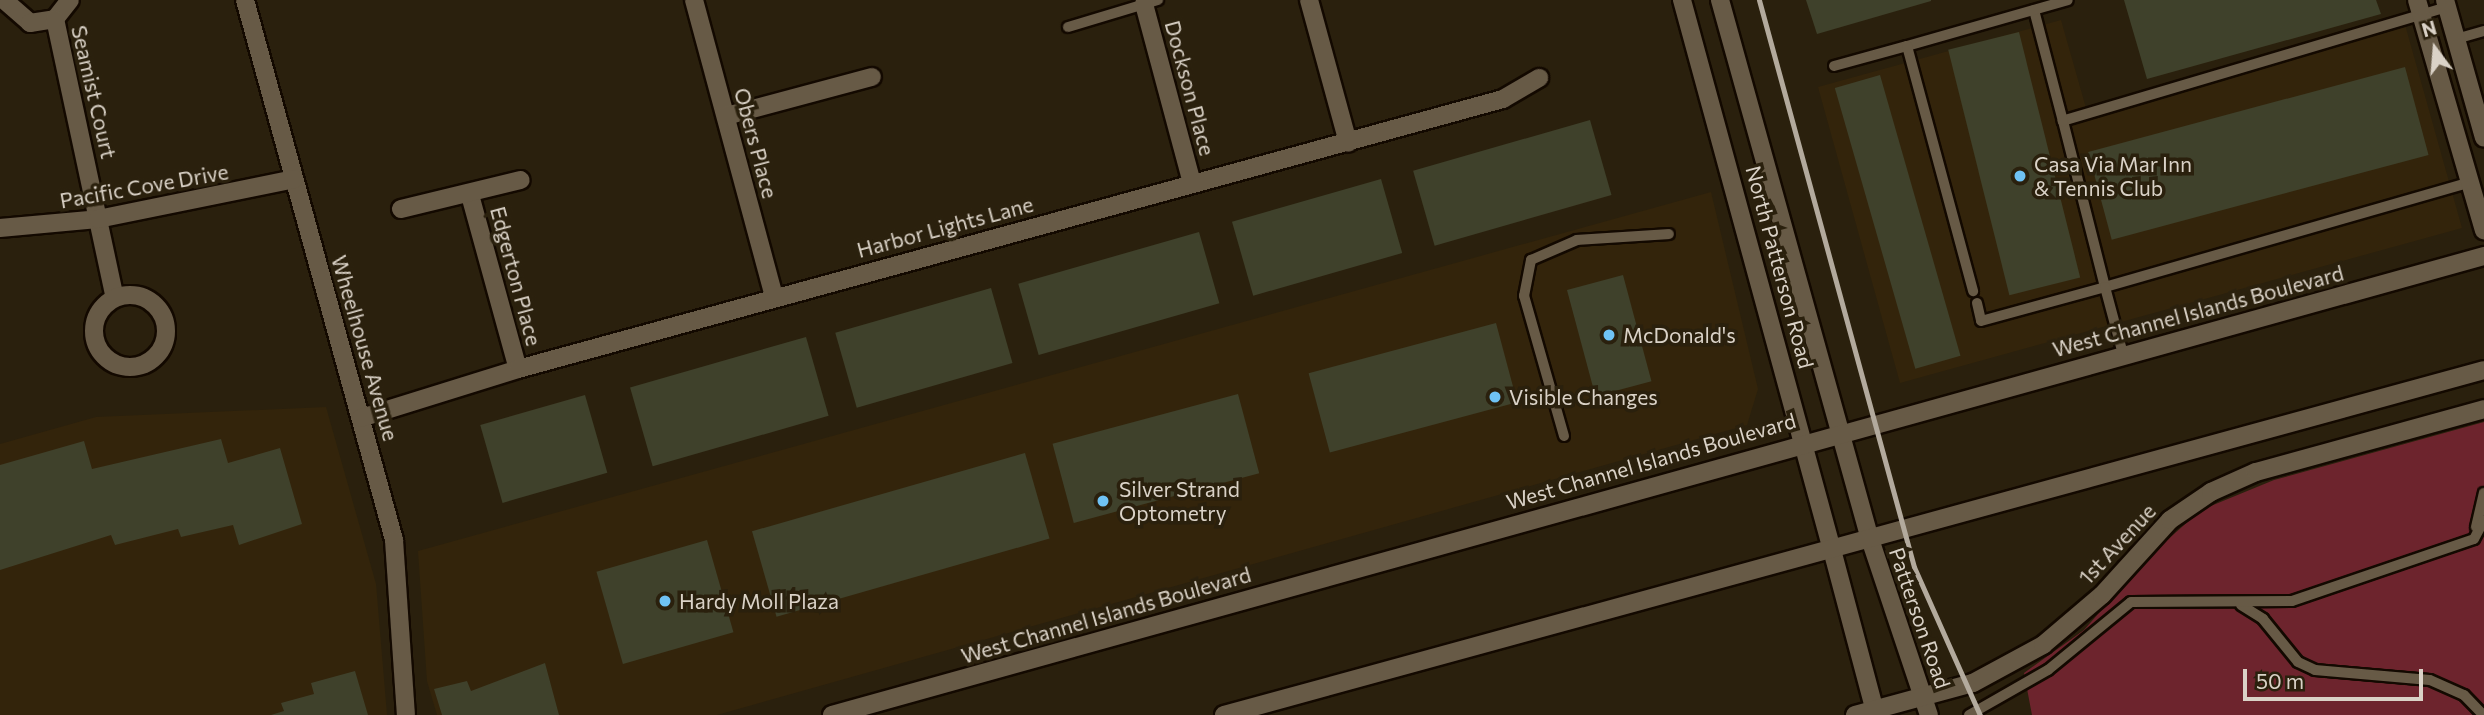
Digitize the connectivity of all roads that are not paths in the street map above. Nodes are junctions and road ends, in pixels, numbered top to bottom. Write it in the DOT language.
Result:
graph roads {
  1 [pos="4,0"];
  2 [pos="70,0"];
  3 [pos="244,0"];
  4 [pos="694,0"];
  5 [pos="1309,0"];
  6 [pos="1682,0"];
  7 [pos="1720,0"];
  8 [pos="2068,0"];
  9 [pos="1151,2"];
  10 [pos="2446,3"];
  11 [pos="2419,8"];
  12 [pos="2034,10"];
  13 [pos="55,19"];
  14 [pos="1068,27"];
  15 [pos="2484,31"];
  16 [pos="2456,39"];
  17 [pos="1907,46"];
  18 [pos="1834,66"];
  19 [pos="872,77"];
  20 [pos="1539,78"];
  21 [pos="726,116"];
  22 [pos="2063,121"];
  23 [pos="2484,138"];
  24 [pos="1348,143"];
  25 [pos="294,179"];
  26 [pos="521,180"];
  27 [pos="1192,183"];
  28 [pos="2468,183"];
  29 [pos="470,195"];
  30 [pos="401,209"];
  31 [pos="98,219"];
  32 [pos="0,228"];
  33 [pos="2484,230"];
  34 [pos="1669,234"];
  35 [pos="2484,256"];
  36 [pos="2105,287"];
  37 [pos="1973,290"];
  38 [pos="774,297"];
  39 [pos="116,298"];
  40 [pos="1977,303"];
  41 [pos="2123,354"];
  42 [pos="518,369"];
  43 [pos="2484,370"];
  44 [pos="2484,409"];
  45 [pos="361,418"];
  46 [pos="1840,432"];
  47 [pos="1564,436"];
  48 [pos="1804,442"];
  49 [pos="2483,496"];
  50 [pos="2484,511"];
  51 [pos="2484,520"];
  52 [pos="1869,536"];
  53 [pos="1831,546"];
  54 [pos="2456,546"];
  55 [pos="2239,604"];
  56 [pos="1926,707"];
  57 [pos="1876,714"];
  58 [pos="406,715"];
  59 [pos="832,715"];
  60 [pos="1224,715"];
  61 [pos="1855,715"];
  62 [pos="1969,715"];
  63 [pos="2483,715"];
  1 -- 13 [label="street, Seamist Court"];
  2 -- 13 [label="street, Seamist Court"];
  3 -- 25 [label="street, Wheelhouse Avenue"];
  4 -- 21 [label="street, Obers Place"];
  5 -- 24 [label="street"];
  6 -- 48 [label="street, North Patterson Road"];
  7 -- 46 [label="street, North Patterson Road"];
  8 -- 12 [label="lane"];
  9 -- 14 [label="lane"];
  9 -- 27 [label="street, Dockson Place"];
  10 -- 11 [label="lane"];
  10 -- 16 [label="street"];
  11 -- 22 [label="lane"];
  11 -- 28 [label="street"];
  12 -- 17 [label="lane"];
  12 -- 22 [label="lane"];
  13 -- 31 [label="street, Seamist Court"];
  15 -- 16 [label="lane"];
  16 -- 23 [label="street"];
  17 -- 18 [label="lane"];
  17 -- 37 [label="lane"];
  19 -- 21 [label="street"];
  20 -- 24 [label="street, Harbor Lights Lane"];
  21 -- 38 [label="street, Obers Place"];
  22 -- 36 [label="lane"];
  24 -- 27 [label="street, Harbor Lights Lane"];
  25 -- 31 [label="street, Pacific Cove Drive"];
  25 -- 45 [label="street, Wheelhouse Avenue"];
  26 -- 29 [label="street, Edgerton Place"];
  27 -- 38 [label="street, Harbor Lights Lane"];
  28 -- 33 [label="street"];
  28 -- 36 [label="lane"];
  29 -- 30 [label="street, Edgerton Place"];
  29 -- 42 [label="street, Edgerton Place"];
  31 -- 32 [label="street, Pacific Cove Drive"];
  31 -- 39 [label="street, Seamist Court"];
  34 -- 47 [label="lane"];
  35 -- 41 [label="street, West Channel Islands Boulevard"];
  36 -- 40 [label="lane"];
  36 -- 41 [label="lane"];
  38 -- 42 [label="street, Harbor Lights Lane"];
  39 -- 39 [label="street"];
  41 -- 46 [label="street, West Channel Islands Boulevard"];
  42 -- 45 [label="street, Harbor Lights Lane"];
  43 -- 52 [label="street"];
  44 -- 56 [label="street, 1st Avenue"];
  45 -- 58 [label="street, Wheelhouse Avenue"];
  46 -- 48 [label="street, West Channel Islands Boulevard"];
  46 -- 52 [label="street, North Patterson Road"];
  48 -- 53 [label="street, North Patterson Road"];
  48 -- 59 [label="street, West Channel Islands Boulevard"];
  49 -- 50 [label="lane"];
  49 -- 54 [label="lane"];
  51 -- 54 [label="lane"];
  52 -- 53 [label="street"];
  52 -- 56 [label="street, Patterson Road"];
  53 -- 57 [label="street"];
  53 -- 60 [label="street"];
  54 -- 55 [label="lane"];
  55 -- 62 [label="lane"];
  55 -- 63 [label="lane"];
  56 -- 57 [label="street, 1st Avenue"];
  57 -- 61 [label="street, 1st Avenue"];
}
